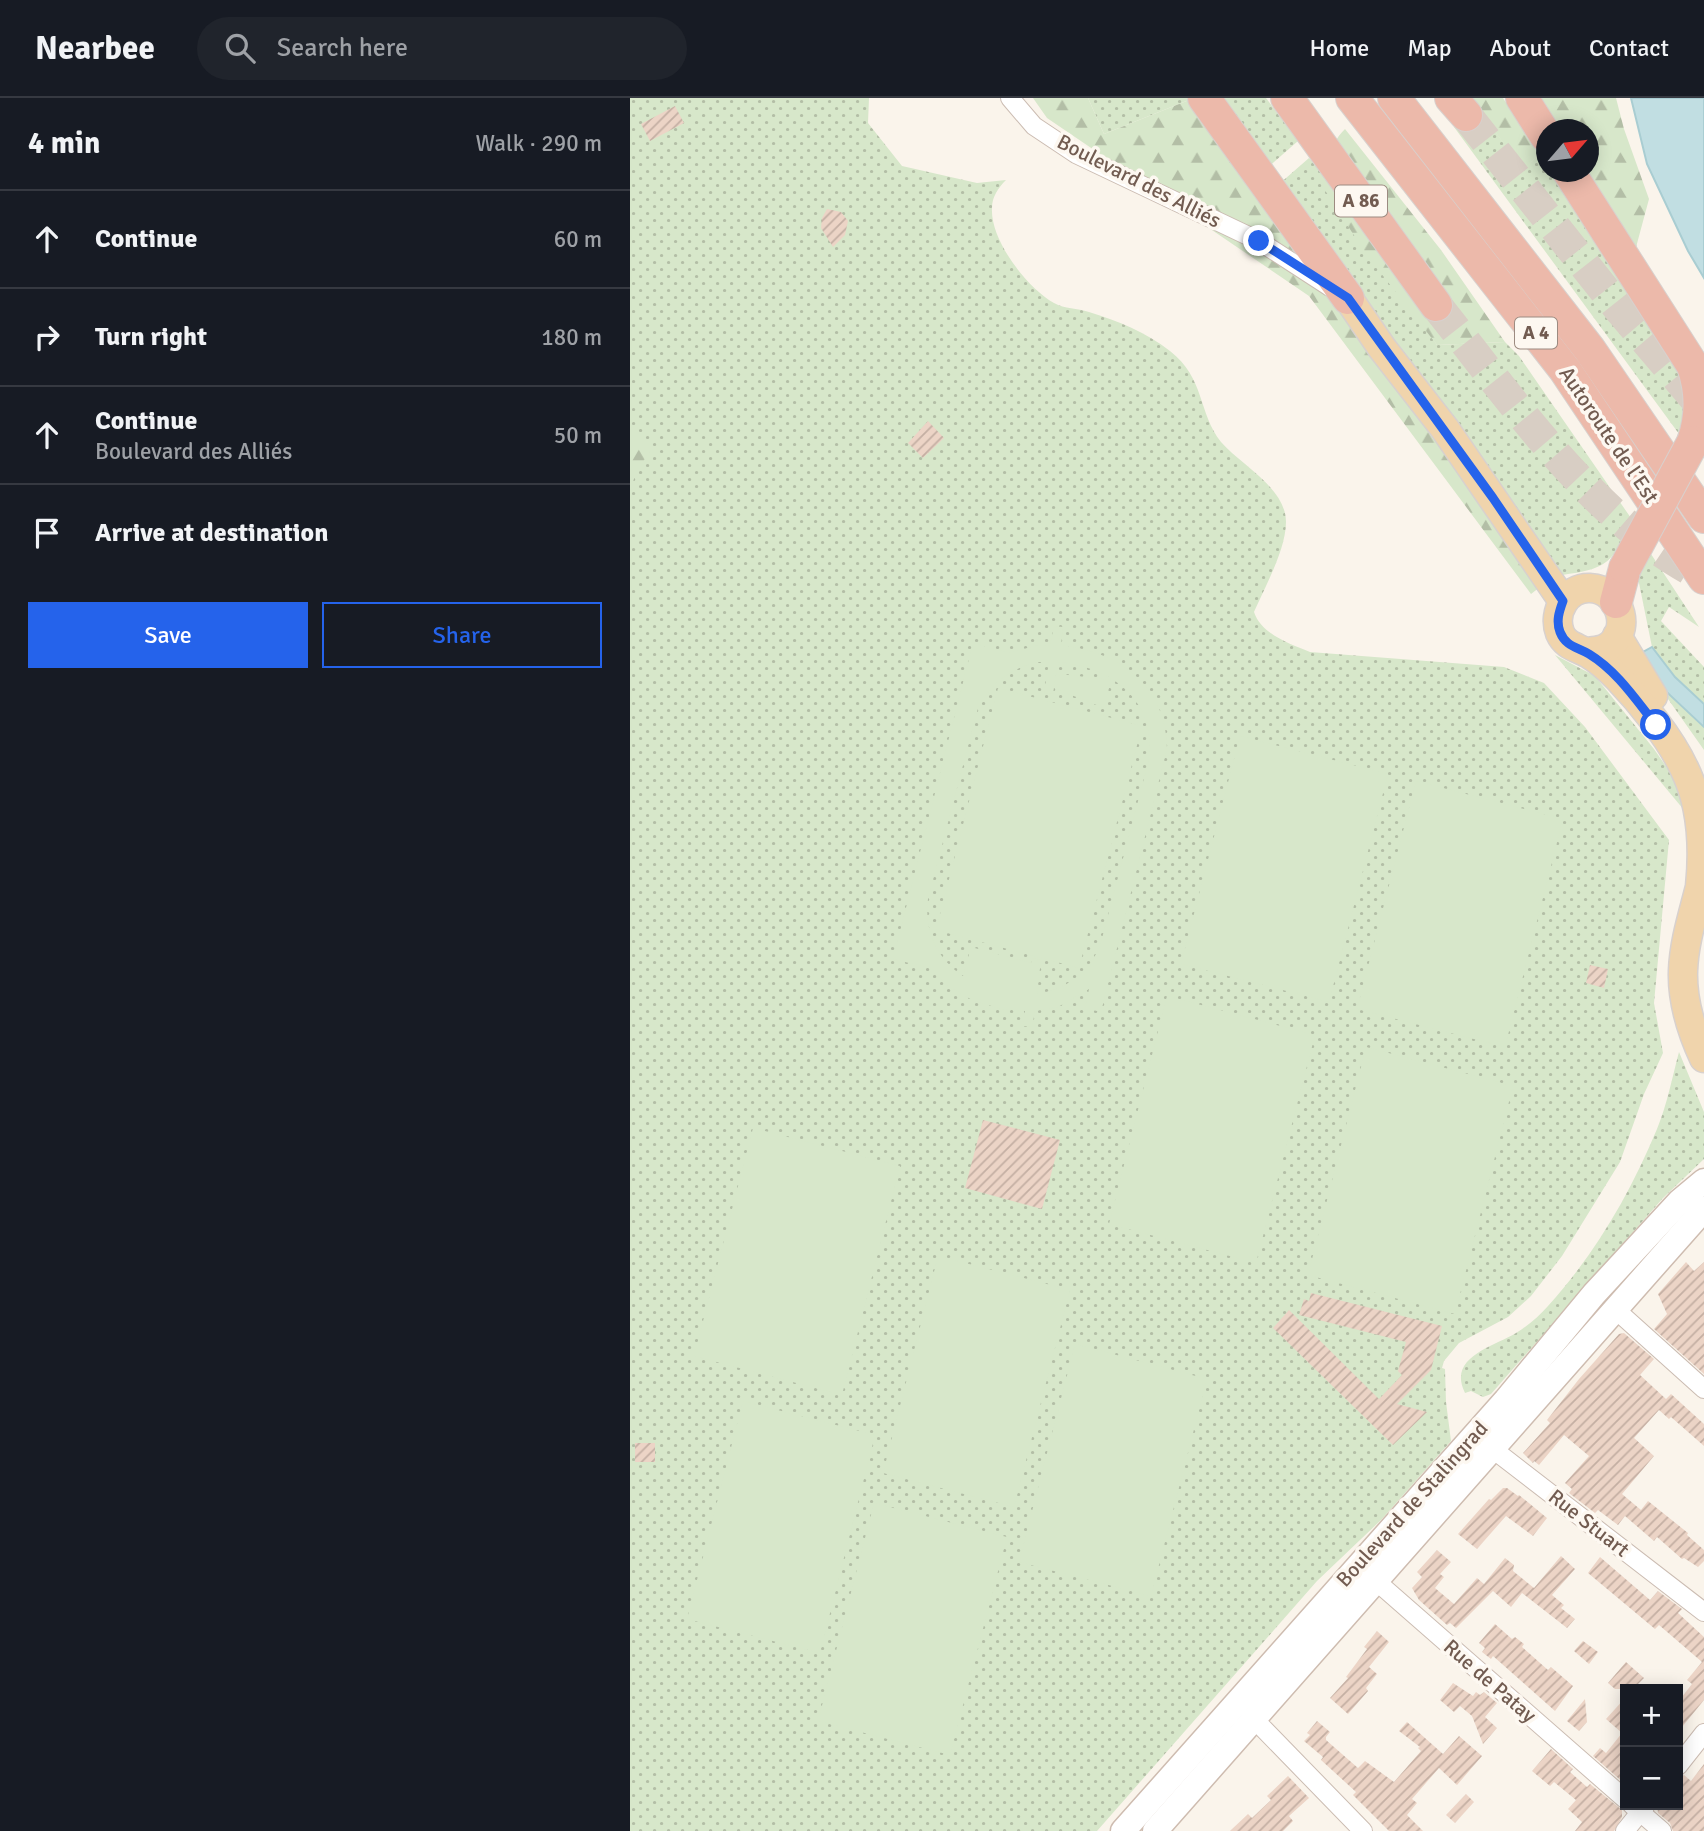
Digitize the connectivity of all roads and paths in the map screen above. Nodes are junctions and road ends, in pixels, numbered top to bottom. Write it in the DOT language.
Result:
graph roads {
  1 [pos="1010,98"];
  2 [pos="1204,98"];
  3 [pos="1287,98"];
  4 [pos="1352,98"];
  5 [pos="1394,98"];
  6 [pos="1522,98"];
  7 [pos="1536,120"];
  8 [pos="1575,182"];
  9 [pos="1348,298"];
  10 [pos="1436,305"];
  11 [pos="1704,517"];
  12 [pos="1704,579"];
  13 [pos="1563,601"];
  14 [pos="1616,602"];
  15 [pos="1617,636"];
  16 [pos="1588,652"];
  17 [pos="1704,770"];
  18 [pos="1704,935"];
  19 [pos="1704,1000"];
  20 [pos="1704,1058"];
  21 [pos="1704,1181"];
  22 [pos="1704,1209"];
  23 [pos="1615,1309"];
  24 [pos="1704,1389"];
  25 [pos="1474,1434"];
  26 [pos="1493,1450"];
  27 [pos="1367,1554"];
  28 [pos="1377,1581"];
  29 [pos="1704,1612"];
  30 [pos="1255,1720"];
  31 [pos="1704,1733"];
  32 [pos="1683,1760"];
  33 [pos="1620,1795"];
  34 [pos="1638,1810"];
  35 [pos="1643,1810"];
  36 [pos="1124,1831"];
  37 [pos="1155,1831"];
  38 [pos="1363,1831"];
  39 [pos="1625,1831"];
  40 [pos="1662,1831"];
  1 -- 9 [label="street, Boulevard des Alliés"];
  2 -- 9 [label="highway"];
  3 -- 10 [label="highway, A 86"];
  4 -- 12 [label="highway, Autoroute de l’Est / A 4"];
  5 -- 11 [label="highway, Autoroute de l’Est / A 4"];
  6 -- 7 [label="highway"];
  8 -- 14 [label="highway, bridge"];
  9 -- 13 [label="main road"];
  13 -- 14 [label="main road"];
  13 -- 16 [label="main road"];
  14 -- 15 [label="main road"];
  15 -- 16 [label="main road"];
  15 -- 17 [label="main road"];
  16 -- 20 [label="main road"];
  18 -- 19 [label="main road"];
  21 -- 25 [label="main road, Boulevard de Stalingrad"];
  22 -- 23 [label="main road, Boulevard de Stalingrad"];
  23 -- 24 [label="street"];
  23 -- 26 [label="main road, Boulevard de Stalingrad"];
  25 -- 26 [label="street, Rue Stuart"];
  25 -- 27 [label="main road, Boulevard de Stalingrad"];
  26 -- 28 [label="main road, Boulevard de Stalingrad"];
  26 -- 29 [label="street, Rue Stuart"];
  27 -- 28 [label="street, Rue de Patay"];
  27 -- 36 [label="main road, Boulevard de Stalingrad"];
  28 -- 30 [label="main road, Boulevard de Stalingrad"];
  28 -- 33 [label="street, Rue de Patay"];
  30 -- 37 [label="main road, Boulevard de Stalingrad"];
  30 -- 38 [label="street"];
  31 -- 32 [label="street"];
  34 -- 39 [label="street"];
  35 -- 40 [label="street"];
}
